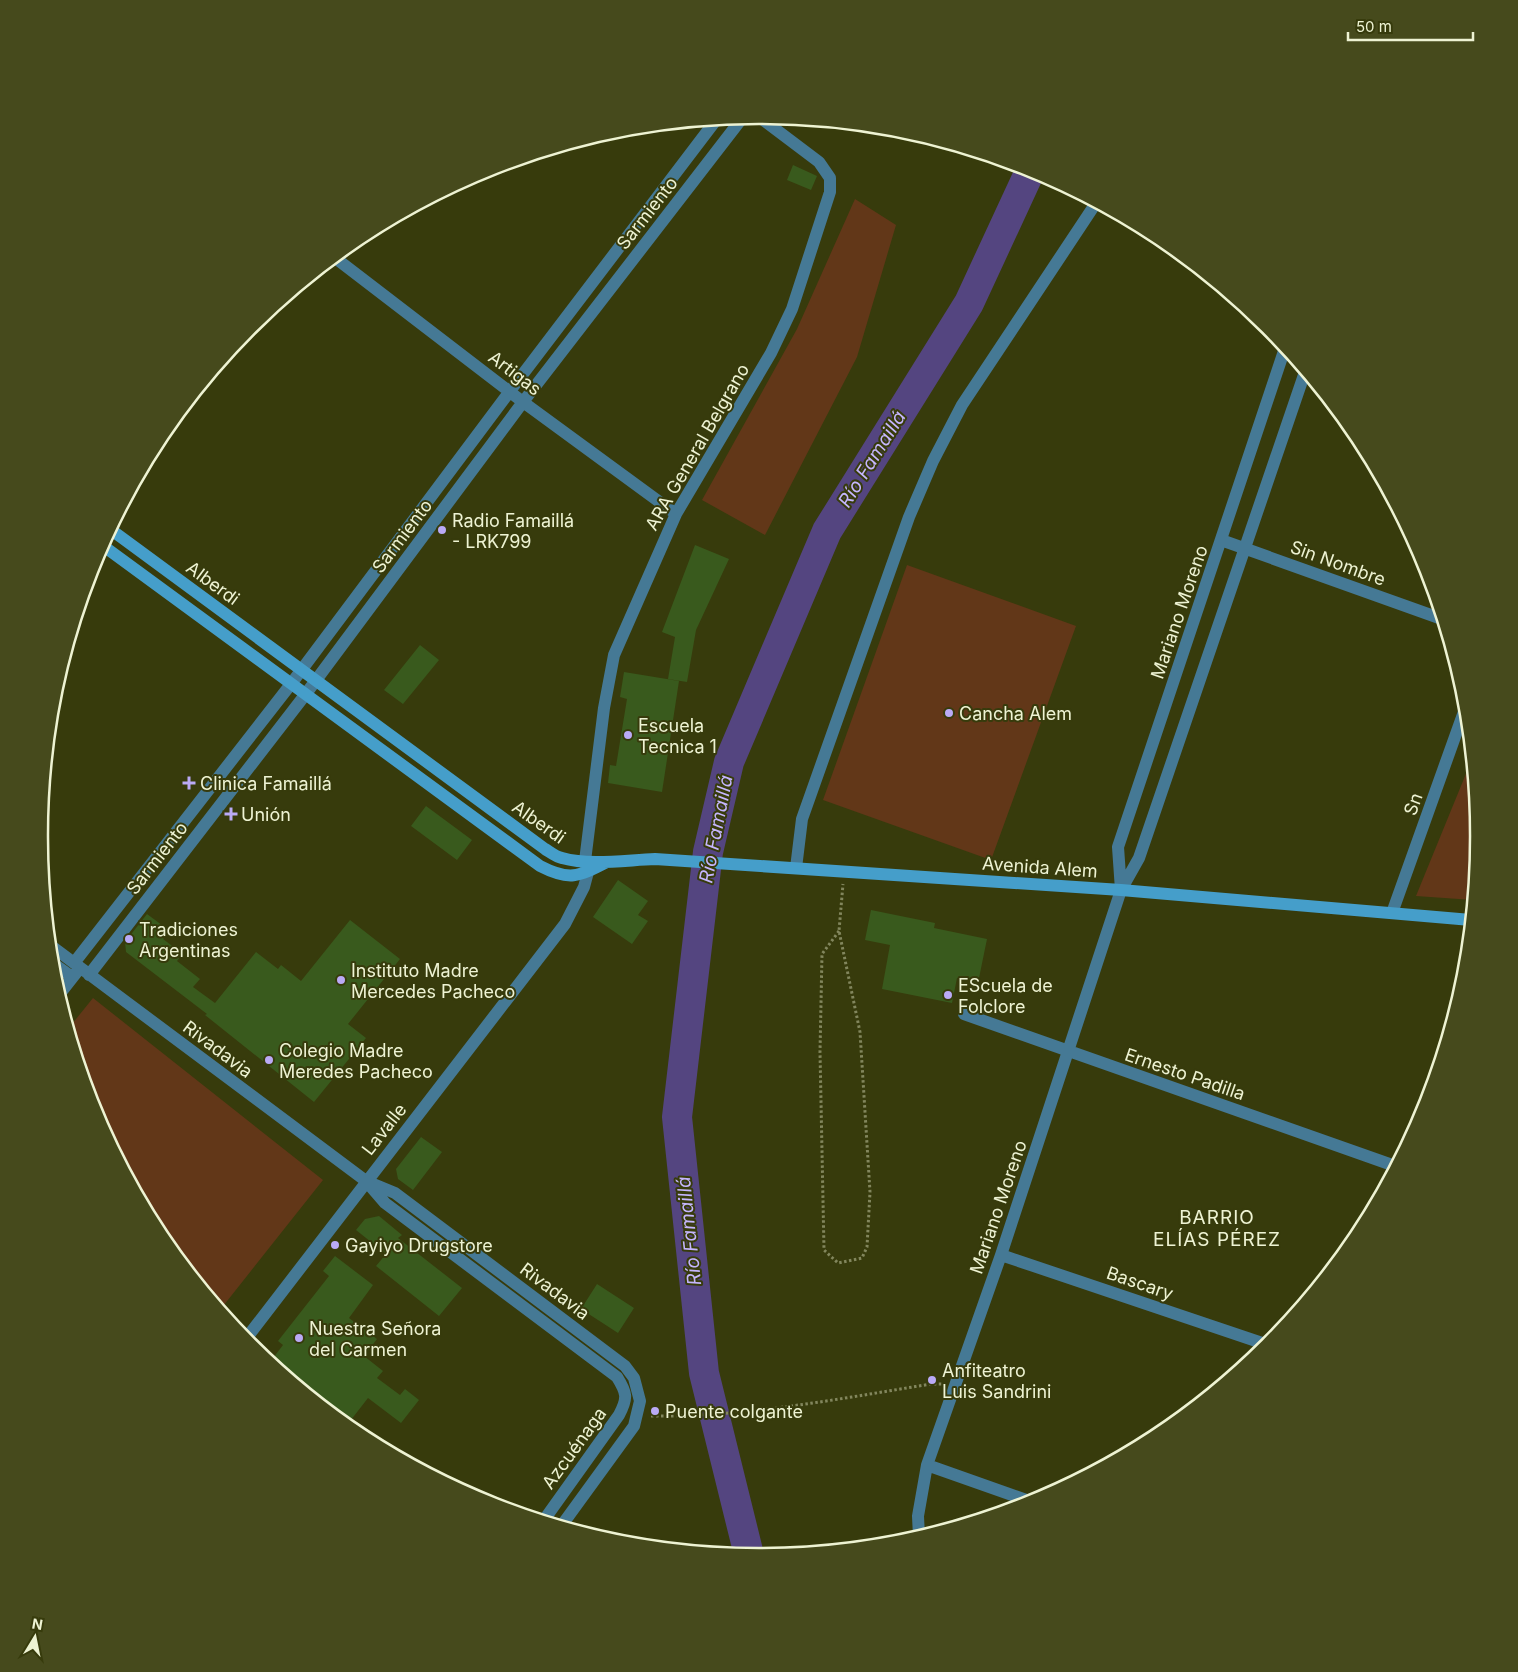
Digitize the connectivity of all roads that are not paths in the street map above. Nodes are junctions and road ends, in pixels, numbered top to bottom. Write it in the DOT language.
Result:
graph roads {
  1 [pos="769,124"];
  2 [pos="737,125"];
  3 [pos="711,126"];
  4 [pos="1093,208"];
  5 [pos="339,262"];
  6 [pos="1283,356"];
  7 [pos="1303,378"];
  8 [pos="510,391"];
  9 [pos="523,402"];
  10 [pos="676,514"];
  11 [pos="116,533"];
  12 [pos="1222,540"];
  13 [pos="1245,548"];
  14 [pos="108,550"];
  15 [pos="1436,617"];
  16 [pos="302,670"];
  17 [pos="316,680"];
  18 [pos="291,684"];
  19 [pos="305,695"];
  20 [pos="1463,734"];
  21 [pos="607,862"];
  22 [pos="586,866"];
  23 [pos="796,868"];
  24 [pos="1121,890"];
  25 [pos="1392,913"];
  26 [pos="1465,919"];
  27 [pos="57,952"];
  28 [pos="59,965"];
  29 [pos="79,971"];
  30 [pos="64,988"];
  31 [pos="964,1014"];
  32 [pos="1069,1051"];
  33 [pos="1390,1164"];
  34 [pos="366,1181"];
  35 [pos="1001,1254"];
  36 [pos="250,1333"];
  37 [pos="1259,1342"];
  38 [pos="638,1390"];
  39 [pos="626,1394"];
  40 [pos="927,1466"];
  41 [pos="1019,1498"];
  42 [pos="548,1515"];
  43 [pos="565,1520"];
  44 [pos="919,1529"];
  1 -- 10 [label="street, ARA General Belgrano"];
  2 -- 9 [label="street, Sarmiento"];
  3 -- 8 [label="street, Sarmiento"];
  4 -- 23 [label="street"];
  5 -- 8 [label="street, Artigas"];
  6 -- 12 [label="street, Mariano Moreno"];
  7 -- 13 [label="street, Mariano Moreno"];
  8 -- 9 [label="street, Artigas"];
  8 -- 16 [label="street, Sarmiento"];
  9 -- 10 [label="street, Artigas"];
  9 -- 17 [label="street, Sarmiento"];
  10 -- 22 [label="street, ARA General Belgrano"];
  11 -- 16 [label="street, Alberdi"];
  12 -- 13 [label="street, Sin Nombre"];
  12 -- 24 [label="street, Mariano Moreno"];
  13 -- 15 [label="street, Sin Nombre"];
  13 -- 24 [label="street, Mariano Moreno"];
  14 -- 18 [label="street, Alberdi"];
  16 -- 17 [label="street, Alberdi"];
  16 -- 18 [label="street, Sarmiento"];
  17 -- 19 [label="street, Sarmiento"];
  17 -- 22 [label="street, Alberdi"];
  18 -- 19 [label="street, Alberdi"];
  18 -- 29 [label="street, Sarmiento"];
  19 -- 22 [label="street, Alberdi"];
  19 -- 29 [label="street, Sarmiento"];
  20 -- 25 [label="street, Sn"];
  21 -- 22 [label="street, Alberdi"];
  21 -- 23 [label="street, Avenida Alem"];
  22 -- 34 [label="street, Lavalle"];
  23 -- 24 [label="street, Avenida Alem"];
  24 -- 25 [label="street, Avenida Alem"];
  24 -- 32 [label="street, Mariano Moreno"];
  25 -- 26 [label="street, Avenida Alem"];
  27 -- 29 [label="street, Rivadavia"];
  28 -- 29 [label="street, Rivadavia"];
  29 -- 30 [label="street, Sarmiento"];
  29 -- 34 [label="street, Rivadavia"];
  31 -- 32 [label="street, Ernesto Padilla"];
  32 -- 33 [label="street, Ernesto Padilla"];
  32 -- 35 [label="street, Mariano Moreno"];
  34 -- 36 [label="street, Lavalle"];
  34 -- 38 [label="street, Rivadavia"];
  34 -- 39 [label="street, Rivadavia"];
  35 -- 37 [label="street, Bascary"];
  35 -- 40 [label="street, Mariano Moreno"];
  38 -- 43 [label="street, Azcuénaga"];
  39 -- 42 [label="street, Azcuénaga"];
  40 -- 41 [label="street"];
  40 -- 44 [label="street, Mariano Moreno"];
}
